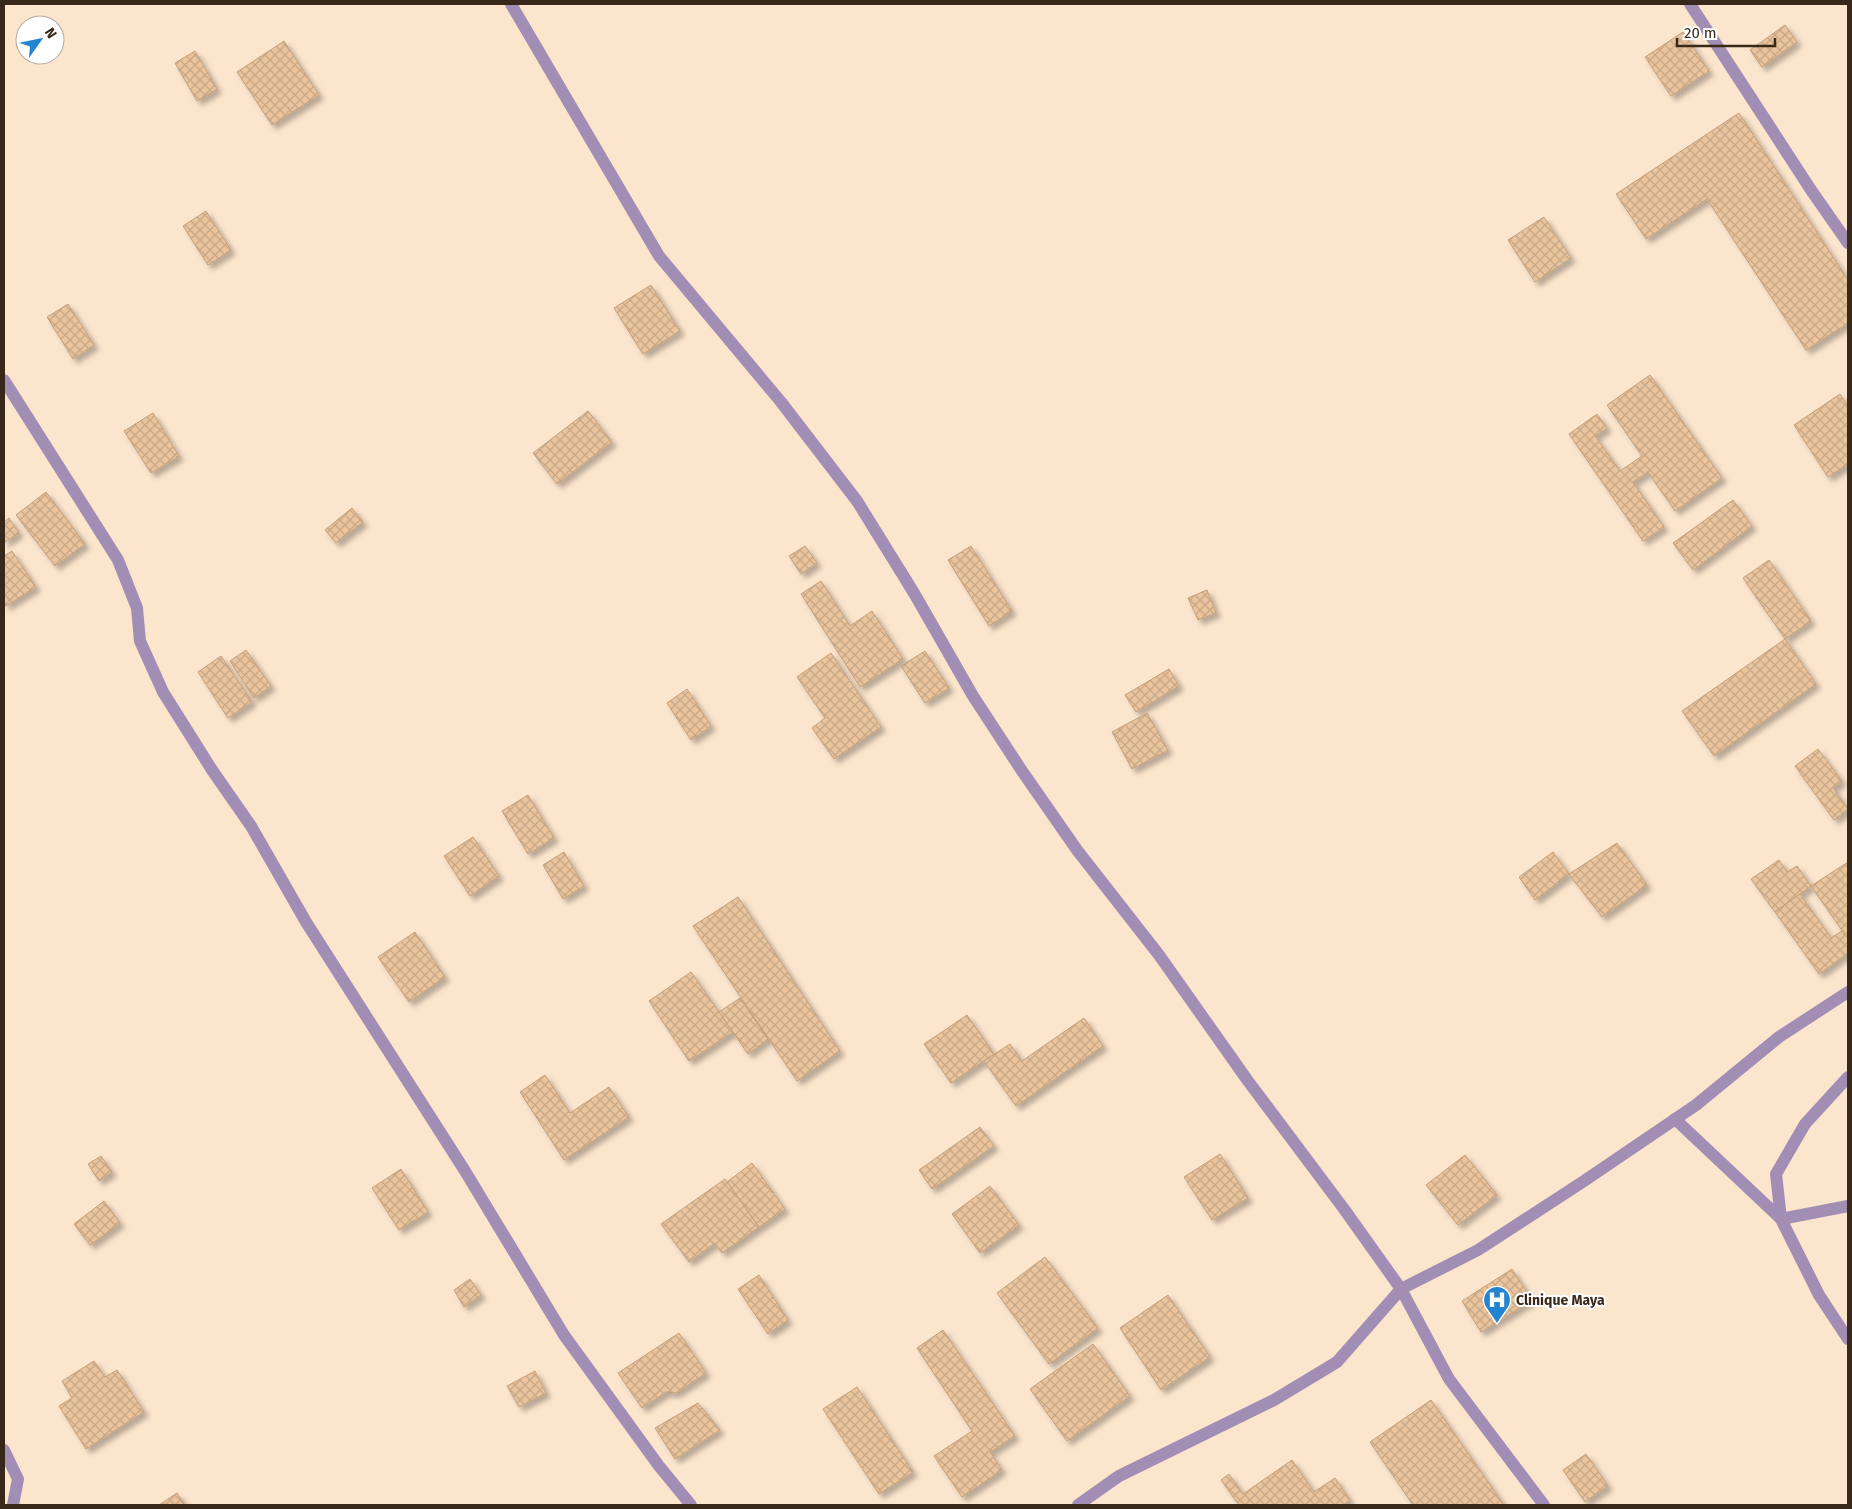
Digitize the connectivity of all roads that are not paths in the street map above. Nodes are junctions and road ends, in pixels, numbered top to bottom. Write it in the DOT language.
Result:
graph roads {
  1 [pos="511,4"];
  2 [pos="1690,4"];
  3 [pos="1848,243"];
  4 [pos="4,380"];
  5 [pos="1848,992"];
  6 [pos="1848,1077"];
  7 [pos="1675,1119"];
  8 [pos="1848,1206"];
  9 [pos="1781,1219"];
  10 [pos="1401,1289"];
  11 [pos="1848,1339"];
  12 [pos="4,1450"];
  13 [pos="13,1505"];
  14 [pos="690,1505"];
  15 [pos="1078,1505"];
  16 [pos="1544,1505"];
  1 -- 10 [label="street"];
  2 -- 3 [label="street"];
  4 -- 14 [label="street"];
  5 -- 7 [label="street"];
  6 -- 9 [label="street"];
  7 -- 9 [label="street"];
  7 -- 10 [label="street"];
  8 -- 9 [label="street"];
  9 -- 11 [label="street"];
  10 -- 15 [label="street"];
  10 -- 16 [label="street"];
  12 -- 13 [label="street"];
}
